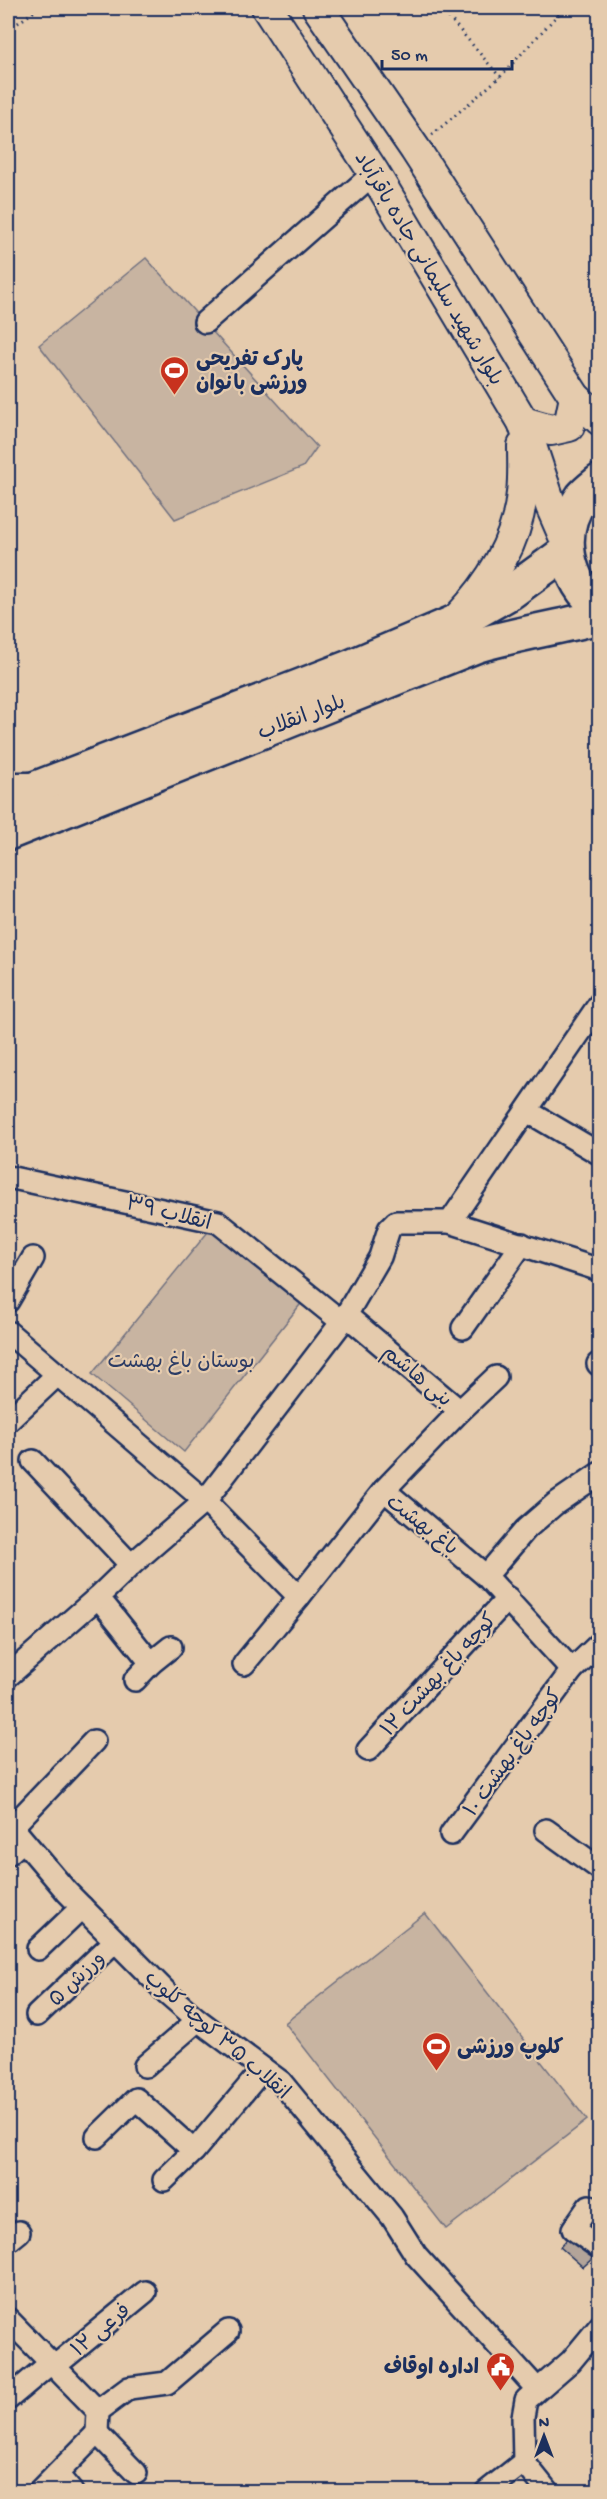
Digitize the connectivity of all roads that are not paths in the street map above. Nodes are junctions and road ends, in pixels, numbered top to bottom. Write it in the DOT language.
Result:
graph roads {
  1 [pos="267,8"];
  2 [pos="318,8"];
  3 [pos="374,173"];
  4 [pos="205,322"];
  5 [pos="575,397"];
  6 [pos="600,420"];
  7 [pos="523,422"];
  8 [pos="600,481"];
  9 [pos="567,547"];
  10 [pos="511,592"];
  11 [pos="600,608"];
  12 [pos="600,617"];
  13 [pos="454,623"];
  14 [pos="531,631"];
  15 [pos="8,778"];
  16 [pos="60,778"];
  17 [pos="8,799"];
  18 [pos="8,833"];
  19 [pos="596,1015"];
  20 [pos="526,1111"];
  21 [pos="600,1154"];
  22 [pos="11,1173"];
  23 [pos="450,1222"];
  24 [pos="522,1244"];
  25 [pos="33,1258"];
  26 [pos="600,1270"];
  27 [pos="8,1301"];
  28 [pos="344,1319"];
  29 [pos="463,1328"];
  30 [pos="8,1332"];
  31 [pos="57,1375"];
  32 [pos="496,1377"];
  33 [pos="460,1411"];
  34 [pos="8,1421"];
  35 [pos="33,1461"];
  36 [pos="600,1473"];
  37 [pos="384,1490"];
  38 [pos="205,1501"];
  39 [pos="131,1564"];
  40 [pos="486,1576"];
  41 [pos="99,1597"];
  42 [pos="299,1597"];
  43 [pos="508,1598"];
  44 [pos="600,1643"];
  45 [pos="171,1647"];
  46 [pos="151,1663"];
  47 [pos="244,1664"];
  48 [pos="572,1670"];
  49 [pos="8,1676"];
  50 [pos="135,1680"];
  51 [pos="94,1741"];
  52 [pos="368,1750"];
  53 [pos="546,1830"];
  54 [pos="451,1834"];
  55 [pos="12,1836"];
  56 [pos="600,1869"];
  57 [pos="82,1907"];
  58 [pos="115,1941"];
  59 [pos="38,1949"];
  60 [pos="37,2015"];
  61 [pos="198,2020"];
  62 [pos="145,2066"];
  63 [pos="263,2069"];
  64 [pos="98,2137"];
  65 [pos="194,2151"];
  66 [pos="165,2180"];
  67 [pos="589,2206"];
  68 [pos="600,2248"];
  69 [pos="145,2292"];
  70 [pos="8,2319"];
  71 [pos="600,2326"];
  72 [pos="228,2331"];
  73 [pos="54,2364"];
  74 [pos="537,2389"];
  75 [pos="8,2399"];
  76 [pos="98,2411"];
  77 [pos="97,2433"];
  78 [pos="524,2462"];
  79 [pos="136,2473"];
  80 [pos="57,2474"];
  81 [pos="39,2492"];
  82 [pos="72,2492"];
  83 [pos="486,2492"];
  84 [pos="548,2492"];
  1 -- 3 [label="main road, بلوار شهید سلیمانی جاده باقرآباد"];
  2 -- 5 [label="main road"];
  3 -- 4 [label="street"];
  3 -- 7 [label="main road, بلوار شهید سلیمانی جاده باقرآباد"];
  5 -- 6 [label="main road"];
  5 -- 7 [label="main road"];
  7 -- 9 [label="main road, بلوار شهید سلیمانی جاده باقرآباد"];
  7 -- 13 [label="main road"];
  8 -- 9 [label="main road"];
  9 -- 10 [label="main road, بلوار انقلاب"];
  9 -- 11 [label="main road"];
  10 -- 13 [label="main road, بلوار انقلاب"];
  10 -- 14 [label="main road"];
  12 -- 14 [label="main road, بلوار انقلاب"];
  13 -- 16 [label="main road, بلوار انقلاب"];
  14 -- 18 [label="main road, بلوار انقلاب"];
  15 -- 16 [label="lane"];
  16 -- 17 [label="main road, بلوار انقلاب"];
  19 -- 20 [label="street"];
  20 -- 21 [label="street"];
  20 -- 23 [label="street"];
  22 -- 28 [label="street, انقلاب ۳۹"];
  23 -- 24 [label="street"];
  23 -- 28 [label="street"];
  24 -- 26 [label="street"];
  24 -- 29 [label="street"];
  25 -- 27 [label="street"];
  28 -- 33 [label="street, بنی هاشم"];
  28 -- 38 [label="street"];
  30 -- 31 [label="street"];
  31 -- 34 [label="street"];
  31 -- 38 [label="street"];
  32 -- 33 [label="street"];
  33 -- 37 [label="street, بنی هاشم"];
  35 -- 39 [label="street"];
  36 -- 40 [label="street"];
  37 -- 40 [label="street, باغ بهشت"];
  37 -- 42 [label="street, باغ بهشت"];
  38 -- 39 [label="street"];
  38 -- 42 [label="street"];
  39 -- 41 [label="street"];
  40 -- 43 [label="street, باغ بهشت"];
  41 -- 46 [label="street"];
  41 -- 49 [label="street"];
  42 -- 47 [label="street, باغ بهشت"];
  43 -- 48 [label="street, باغ بهشت"];
  43 -- 52 [label="street, کوچه باغ بهشت ۱۲"];
  44 -- 48 [label="street"];
  45 -- 46 [label="street"];
  46 -- 50 [label="street"];
  48 -- 54 [label="street, کوچه باغ بهشت ۱۰"];
  51 -- 55 [label="street"];
  53 -- 56 [label="street"];
  55 -- 57 [label="street, انقلاب ۳۵ کوچه کلوپ"];
  57 -- 58 [label="street, انقلاب ۳۵ کوچه کلوپ"];
  57 -- 59 [label="street"];
  58 -- 60 [label="street, ورزش ۵"];
  58 -- 61 [label="street, انقلاب ۳۵ کوچه کلوپ"];
  61 -- 62 [label="street"];
  61 -- 63 [label="street, انقلاب ۳۵ کوچه کلوپ"];
  63 -- 65 [label="street"];
  63 -- 74 [label="street, انقلاب ۳۵ کوچه کلوپ"];
  64 -- 65 [label="street"];
  65 -- 66 [label="street"];
  67 -- 68 [label="street"];
  69 -- 73 [label="street, فرعی ۱۲"];
  70 -- 73 [label="street"];
  71 -- 74 [label="street"];
  72 -- 76 [label="street"];
  73 -- 75 [label="street, فرعی ۱۲"];
  73 -- 76 [label="street"];
  74 -- 78 [label="street"];
  76 -- 77 [label="street"];
  77 -- 79 [label="street"];
  77 -- 80 [label="street"];
  78 -- 83 [label="street"];
  78 -- 84 [label="street"];
  80 -- 81 [label="street"];
  80 -- 82 [label="street"];
}
